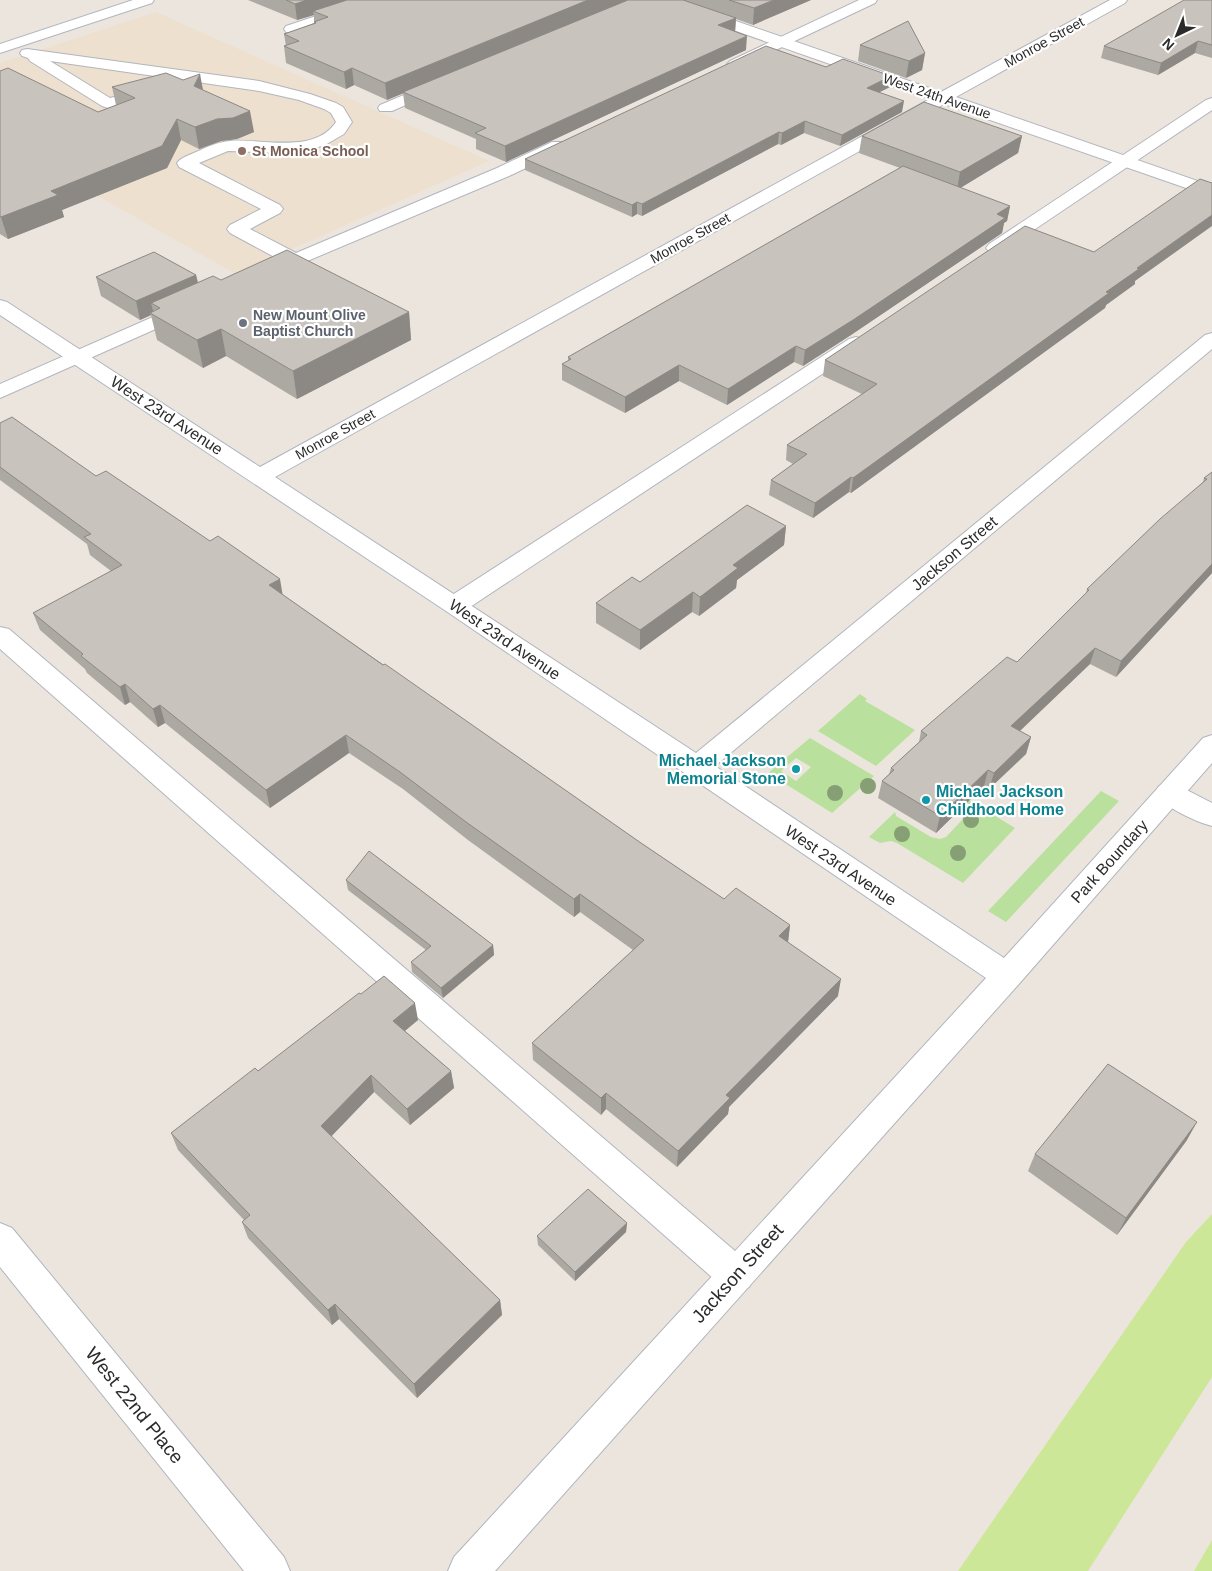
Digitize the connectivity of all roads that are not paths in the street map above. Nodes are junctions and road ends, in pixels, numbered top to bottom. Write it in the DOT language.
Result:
graph roads {
  1 [pos="147,0"];
  2 [pos="378,0"];
  3 [pos="661,0"];
  4 [pos="870,0"];
  5 [pos="1120,0"];
  6 [pos="291,29"];
  7 [pos="782,42"];
  8 [pos="6,47"];
  9 [pos="27,53"];
  10 [pos="722,70"];
  11 [pos="194,78"];
  12 [pos="453,80"];
  13 [pos="942,98"];
  14 [pos="1212,103"];
  15 [pos="386,108"];
  16 [pos="574,139"];
  17 [pos="1123,161"];
  18 [pos="1212,192"];
  19 [pos="979,259"];
  20 [pos="296,260"];
  21 [pos="253,279"];
  22 [pos="207,299"];
  23 [pos="0,306"];
  24 [pos="875,330"];
  25 [pos="1212,339"];
  26 [pos="78,357"];
  27 [pos="0,392"];
  28 [pos="260,476"];
  29 [pos="455,605"];
  30 [pos="0,635"];
  31 [pos="1212,745"];
  32 [pos="696,768"];
  33 [pos="1169,793"];
  34 [pos="1212,816"];
  35 [pos="1007,976"];
  36 [pos="0,1240"];
  37 [pos="736,1275"];
  38 [pos="270,1571"];
  39 [pos="468,1571"];
  1 -- 8 [label="street"];
  2 -- 6 [label="street"];
  3 -- 7 [label="street, West 24th Avenue"];
  4 -- 7 [label="street"];
  5 -- 13 [label="street, Monroe Street"];
  7 -- 10 [label="street"];
  7 -- 13 [label="street, West 24th Avenue"];
  8 -- 9 [label="street"];
  9 -- 11 [label="street"];
  9 -- 11 [label="street"];
  11 -- 20 [label="street"];
  12 -- 15 [label="street"];
  13 -- 17 [label="street, West 24th Avenue"];
  13 -- 28 [label="street, Monroe Street"];
  14 -- 17 [label="street"];
  16 -- 20 [label="street"];
  17 -- 18 [label="street, West 24th Avenue"];
  17 -- 19 [label="street"];
  20 -- 21 [label="street"];
  22 -- 26 [label="street"];
  23 -- 26 [label="street, West 23rd Avenue"];
  24 -- 29 [label="street"];
  25 -- 32 [label="street, Jackson Street"];
  26 -- 27 [label="street"];
  26 -- 28 [label="street, West 23rd Avenue"];
  28 -- 29 [label="street, West 23rd Avenue"];
  29 -- 32 [label="street, West 23rd Avenue"];
  30 -- 37 [label="street"];
  31 -- 33 [label="street, Park Boundary"];
  32 -- 35 [label="street, West 23rd Avenue"];
  33 -- 34 [label="street"];
  33 -- 35 [label="street, Park Boundary"];
  35 -- 37 [label="street, Jackson Street"];
  36 -- 38 [label="street, West 22nd Place"];
  37 -- 39 [label="street, Jackson Street"];
}
